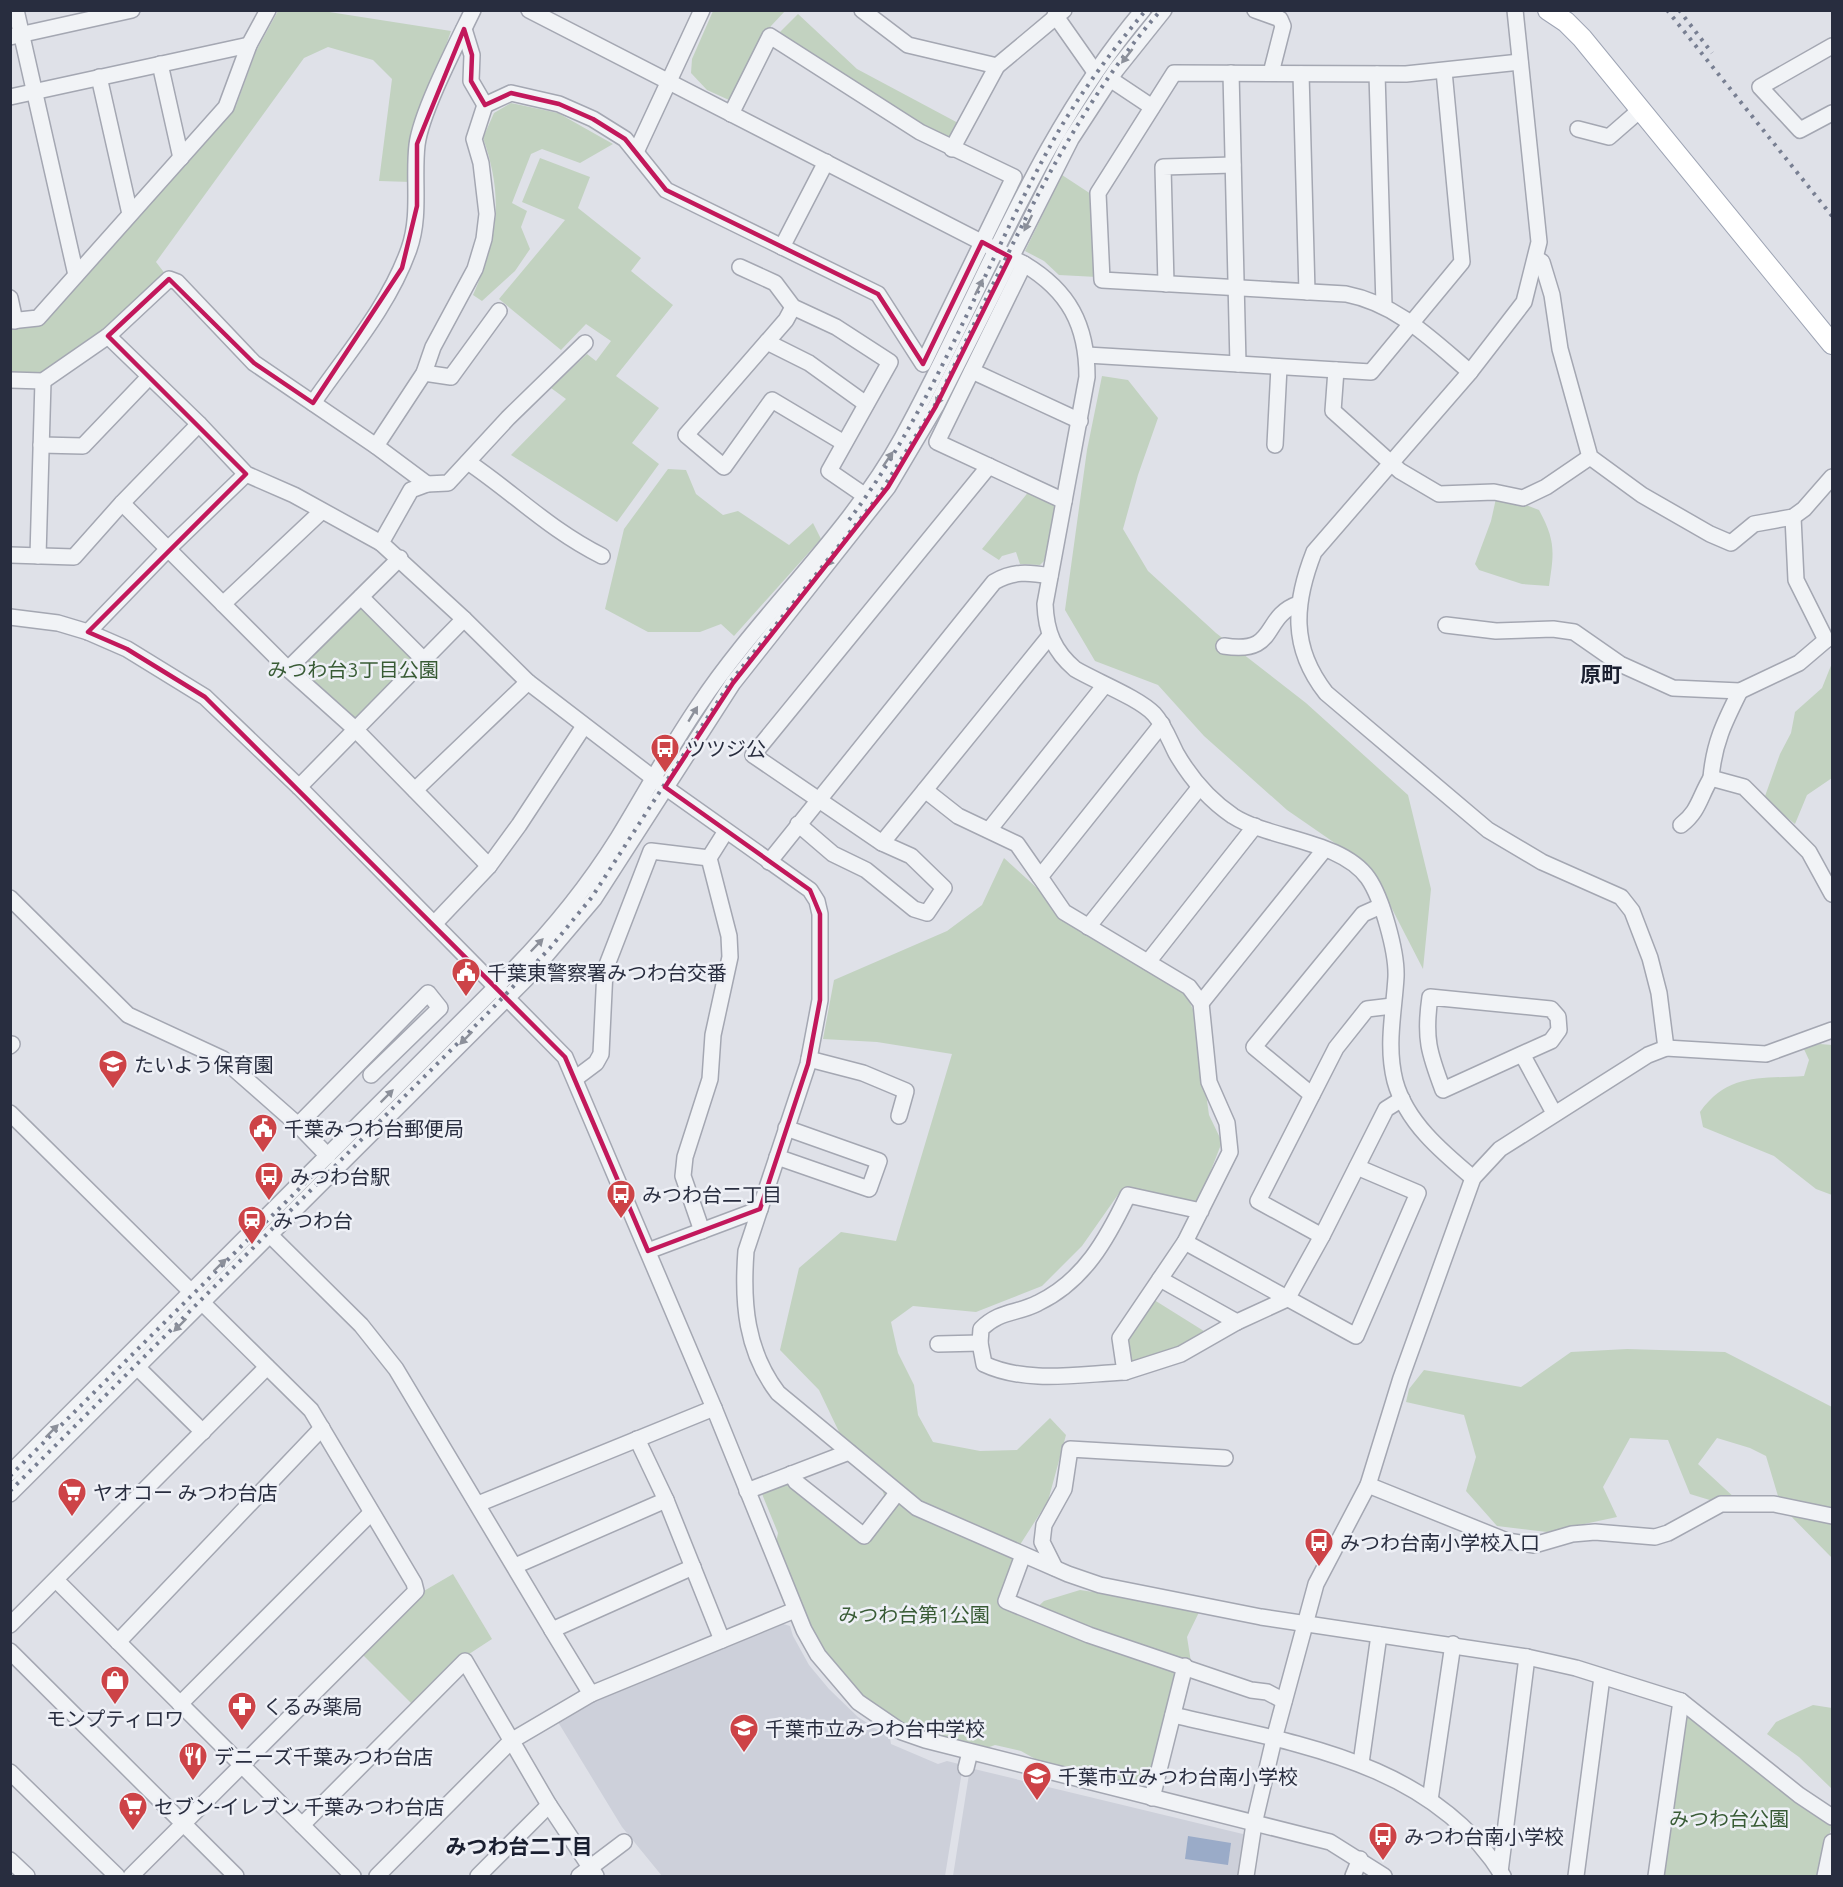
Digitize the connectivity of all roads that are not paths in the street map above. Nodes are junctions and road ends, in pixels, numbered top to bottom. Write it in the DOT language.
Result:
graph roads {
  1 [pos="16,10"];
  2 [pos="132,10"];
  3 [pos="268,10"];
  4 [pos="473,10"];
  5 [pos="529,10"];
  6 [pos="702,10"];
  7 [pos="862,10"];
  8 [pos="1143,10"];
  9 [pos="1164,10"];
  10 [pos="1256,10"];
  11 [pos="1515,10"];
  12 [pos="1548,10"];
  13 [pos="1060,13"];
  14 [pos="87,15"];
  15 [pos="1563,16"];
  16 [pos="464,29"];
  17 [pos="16,35"];
  18 [pos="249,45"];
  19 [pos="1833,46"];
  20 [pos="1520,62"];
  21 [pos="160,64"];
  22 [pos="997,66"];
  23 [pos="1444,71"];
  24 [pos="1095,72"];
  25 [pos="1231,73"];
  26 [pos="1272,73"];
  27 [pos="1301,74"];
  28 [pos="1377,74"];
  29 [pos="99,77"];
  30 [pos="1110,79"];
  31 [pos="670,82"];
  32 [pos="35,91"];
  33 [pos="10,96"];
  34 [pos="485,105"];
  35 [pos="1152,107"];
  36 [pos="1640,110"];
  37 [pos="1833,113"];
  38 [pos="731,114"];
  39 [pos="1578,129"];
  40 [pos="952,149"];
  41 [pos="636,152"];
  42 [pos="181,158"];
  43 [pos="826,162"];
  44 [pos="1233,165"];
  45 [pos="130,214"];
  46 [pos="982,242"];
  47 [pos="782,247"];
  48 [pos="1010,257"];
  49 [pos="1537,259"];
  50 [pos="740,267"];
  51 [pos="76,275"];
  52 [pos="1166,284"];
  53 [pos="1236,288"];
  54 [pos="1306,292"];
  55 [pos="10,298"];
  56 [pos="1384,305"];
  57 [pos="793,306"];
  58 [pos="498,311"];
  59 [pos="13,321"];
  60 [pos="1413,323"];
  61 [pos="108,336"];
  62 [pos="767,342"];
  63 [pos="585,343"];
  64 [pos="1833,344"];
  65 [pos="1087,355"];
  66 [pos="1238,364"];
  67 [pos="1279,367"];
  68 [pos="1336,370"];
  69 [pos="972,371"];
  70 [pos="1470,372"];
  71 [pos="424,373"];
  72 [pos="149,377"];
  73 [pos="10,380"];
  74 [pos="43,381"];
  75 [pos="313,403"];
  76 [pos="866,404"];
  77 [pos="1080,421"];
  78 [pos="199,424"];
  79 [pos="844,443"];
  80 [pos="42,445"];
  81 [pos="1275,445"];
  82 [pos="375,446"];
  83 [pos="1590,457"];
  84 [pos="468,462"];
  85 [pos="1392,463"];
  86 [pos="989,466"];
  87 [pos="246,474"];
  88 [pos="1833,477"];
  89 [pos="427,484"];
  90 [pos="864,495"];
  91 [pos="1064,501"];
  92 [pos="122,503"];
  93 [pos="322,511"];
  94 [pos="1793,517"];
  95 [pos="381,543"];
  96 [pos="168,549"];
  97 [pos="10,555"];
  98 [pos="38,556"];
  99 [pos="602,556"];
  100 [pos="400,558"];
  101 [pos="1050,576"];
  102 [pos="361,597"];
  103 [pos="223,604"];
  104 [pos="1298,604"];
  105 [pos="10,617"];
  106 [pos="464,619"];
  107 [pos="1446,625"];
  108 [pos="88,632"];
  109 [pos="1049,638"];
  110 [pos="1829,640"];
  111 [pos="1224,646"];
  112 [pos="423,660"];
  113 [pos="288,669"];
  114 [pos="528,682"];
  115 [pos="1104,686"];
  116 [pos="1740,691"];
  117 [pos="1162,724"];
  118 [pos="584,726"];
  119 [pos="354,728"];
  120 [pos="1711,778"];
  121 [pos="660,783"];
  122 [pos="299,787"];
  123 [pos="1199,788"];
  124 [pos="415,790"];
  125 [pos="925,790"];
  126 [pos="818,800"];
  127 [pos="798,824"];
  128 [pos="1681,825"];
  129 [pos="1255,826"];
  130 [pos="989,830"];
  131 [pos="726,831"];
  132 [pos="882,843"];
  133 [pos="1324,850"];
  134 [pos="709,858"];
  135 [pos="769,862"];
  136 [pos="489,866"];
  137 [pos="1040,877"];
  138 [pos="1833,894"];
  139 [pos="10,898"];
  140 [pos="1381,906"];
  141 [pos="434,924"];
  142 [pos="1088,927"];
  143 [pos="1148,962"];
  144 [pos="496,986"];
  145 [pos="508,998"];
  146 [pos="1202,1003"];
  147 [pos="1392,1006"];
  148 [pos="1833,1030"];
  149 [pos="1666,1048"];
  150 [pos="1522,1054"];
  151 [pos="809,1059"];
  152 [pos="371,1074"];
  153 [pos="576,1078"];
  154 [pos="1312,1095"];
  155 [pos="1402,1099"];
  156 [pos="10,1113"];
  157 [pos="1554,1113"];
  158 [pos="899,1116"];
  159 [pos="298,1125"];
  160 [pos="786,1128"];
  161 [pos="328,1155"];
  162 [pos="777,1157"];
  163 [pos="1357,1167"];
  164 [pos="1473,1178"];
  165 [pos="760,1209"];
  166 [pos="1201,1211"];
  167 [pos="702,1231"];
  168 [pos="271,1236"];
  169 [pos="1322,1236"];
  170 [pos="1185,1242"];
  171 [pos="648,1251"];
  172 [pos="1160,1279"];
  173 [pos="197,1297"];
  174 [pos="1287,1299"];
  175 [pos="1237,1322"];
  176 [pos="980,1343"];
  177 [pos="938,1344"];
  178 [pos="137,1367"];
  179 [pos="267,1367"];
  180 [pos="1125,1372"];
  181 [pos="714,1408"];
  182 [pos="322,1428"];
  183 [pos="203,1432"];
  184 [pos="638,1439"];
  185 [pos="849,1452"];
  186 [pos="1225,1458"];
  187 [pos="10,1473"];
  188 [pos="791,1474"];
  189 [pos="1368,1485"];
  190 [pos="747,1491"];
  191 [pos="897,1493"];
  192 [pos="10,1494"];
  193 [pos="666,1500"];
  194 [pos="478,1504"];
  195 [pos="371,1513"];
  196 [pos="1833,1516"];
  197 [pos="1023,1555"];
  198 [pos="515,1566"];
  199 [pos="693,1567"];
  200 [pos="1056,1568"];
  201 [pos="56,1580"];
  202 [pos="795,1610"];
  203 [pos="1303,1624"];
  204 [pos="10,1625"];
  205 [pos="552,1630"];
  206 [pos="1379,1635"];
  207 [pos="722,1640"];
  208 [pos="118,1642"];
  209 [pos="1453,1644"];
  210 [pos="10,1651"];
  211 [pos="1527,1658"];
  212 [pos="1185,1666"];
  213 [pos="1602,1677"];
  214 [pos="591,1694"];
  215 [pos="1284,1701"];
  216 [pos="1681,1701"];
  217 [pos="180,1704"];
  218 [pos="1173,1715"];
  219 [pos="1274,1739"];
  220 [pos="511,1742"];
  221 [pos="970,1752"];
  222 [pos="1361,1763"];
  223 [pos="241,1766"];
  224 [pos="966,1768"];
  225 [pos="10,1772"];
  226 [pos="1152,1798"];
  227 [pos="1430,1800"];
  228 [pos="549,1805"];
  229 [pos="1833,1817"];
  230 [pos="183,1823"];
  231 [pos="1254,1824"];
  232 [pos="302,1826"];
  233 [pos="624,1842"];
  234 [pos="1833,1842"];
  235 [pos="1360,1859"];
  236 [pos="10,1860"];
  237 [pos="588,1873"];
  238 [pos="1501,1874"];
  239 [pos="27,1876"];
  240 [pos="117,1876"];
  241 [pos="131,1876"];
  242 [pos="236,1876"];
  243 [pos="353,1876"];
  244 [pos="377,1876"];
  245 [pos="478,1876"];
  246 [pos="1246,1876"];
  247 [pos="1353,1876"];
  248 [pos="1384,1876"];
  249 [pos="1576,1876"];
  250 [pos="1656,1876"];
  251 [pos="1825,1876"];
  1 -- 17 [label="street"];
  2 -- 14 [label="street"];
  3 -- 18 [label="street"];
  4 -- 16 [label="street"];
  5 -- 31 [label="street"];
  6 -- 31 [label="street"];
  7 -- 22 [label="street"];
  8 -- 24 [label="street"];
  9 -- 30 [label="street, one-way"];
  10 -- 26 [label="street"];
  11 -- 20 [label="street"];
  12 -- 15 [label="main road"];
  13 -- 22 [label="street"];
  13 -- 24 [label="street"];
  14 -- 17 [label="street"];
  15 -- 36 [label="main road"];
  16 -- 34 [label="street"];
  16 -- 75 [label="street"];
  17 -- 32 [label="street"];
  18 -- 21 [label="street"];
  18 -- 42 [label="street"];
  19 -- 37 [label="street"];
  20 -- 23 [label="street"];
  20 -- 49 [label="street"];
  21 -- 29 [label="street"];
  21 -- 42 [label="street"];
  22 -- 40 [label="street"];
  23 -- 28 [label="street"];
  23 -- 60 [label="street"];
  24 -- 48 [label="street"];
  25 -- 26 [label="street"];
  25 -- 35 [label="street"];
  25 -- 44 [label="street"];
  26 -- 27 [label="street"];
  27 -- 28 [label="street"];
  27 -- 54 [label="street"];
  28 -- 56 [label="street"];
  29 -- 32 [label="street"];
  29 -- 45 [label="street"];
  30 -- 35 [label="street"];
  30 -- 48 [label="street, one-way"];
  31 -- 38 [label="street"];
  31 -- 41 [label="street"];
  32 -- 33 [label="street"];
  32 -- 51 [label="street"];
  34 -- 41 [label="street"];
  34 -- 71 [label="street"];
  35 -- 52 [label="street"];
  36 -- 39 [label="street"];
  36 -- 64 [label="main road"];
  38 -- 40 [label="street"];
  38 -- 43 [label="street"];
  40 -- 46 [label="street"];
  41 -- 47 [label="street"];
  42 -- 45 [label="street"];
  43 -- 46 [label="street"];
  43 -- 47 [label="street"];
  44 -- 52 [label="street"];
  44 -- 53 [label="street"];
  45 -- 51 [label="street"];
  46 -- 47 [label="street"];
  46 -- 48 [label="street"];
  48 -- 65 [label="street"];
  48 -- 69 [label="street"];
  90 -- 48 [label="street, one-way"];
  48 -- 121 [label="street, one-way"];
  49 -- 70 [label="street"];
  49 -- 83 [label="street"];
  50 -- 57 [label="street"];
  51 -- 59 [label="street"];
  52 -- 53 [label="street"];
  53 -- 54 [label="street"];
  53 -- 66 [label="street"];
  54 -- 56 [label="street"];
  55 -- 59 [label="street"];
  56 -- 60 [label="street"];
  57 -- 62 [label="street"];
  57 -- 76 [label="street"];
  58 -- 71 [label="street"];
  60 -- 68 [label="street"];
  60 -- 70 [label="street"];
  61 -- 72 [label="street"];
  61 -- 74 [label="street"];
  61 -- 75 [label="street"];
  62 -- 76 [label="street"];
  62 -- 79 [label="street"];
  63 -- 84 [label="street"];
  65 -- 66 [label="street"];
  65 -- 77 [label="street"];
  66 -- 67 [label="street"];
  67 -- 68 [label="street"];
  67 -- 81 [label="street"];
  68 -- 85 [label="street"];
  69 -- 77 [label="street"];
  69 -- 86 [label="street"];
  70 -- 85 [label="street"];
  71 -- 82 [label="street"];
  72 -- 78 [label="street"];
  72 -- 80 [label="street"];
  73 -- 74 [label="street"];
  74 -- 80 [label="street"];
  75 -- 82 [label="street"];
  76 -- 79 [label="street"];
  77 -- 91 [label="street"];
  78 -- 87 [label="street"];
  78 -- 92 [label="street"];
  79 -- 90 [label="street"];
  80 -- 98 [label="street"];
  82 -- 89 [label="street"];
  83 -- 85 [label="street"];
  83 -- 94 [label="street"];
  84 -- 89 [label="street"];
  84 -- 99 [label="street"];
  85 -- 104 [label="street"];
  86 -- 91 [label="street"];
  86 -- 126 [label="street"];
  87 -- 93 [label="street"];
  87 -- 96 [label="street"];
  88 -- 94 [label="street"];
  89 -- 95 [label="street"];
  121 -- 90 [label="street, one-way"];
  91 -- 101 [label="street"];
  92 -- 96 [label="street"];
  92 -- 98 [label="street"];
  93 -- 95 [label="street"];
  93 -- 103 [label="street"];
  94 -- 110 [label="street"];
  95 -- 100 [label="street"];
  96 -- 103 [label="street"];
  96 -- 108 [label="street"];
  97 -- 98 [label="street"];
  100 -- 102 [label="street"];
  100 -- 106 [label="street"];
  101 -- 109 [label="street"];
  101 -- 126 [label="street"];
  102 -- 112 [label="street"];
  102 -- 113 [label="street"];
  103 -- 113 [label="street"];
  104 -- 111 [label="street"];
  104 -- 149 [label="street"];
  105 -- 108 [label="street"];
  106 -- 112 [label="street"];
  106 -- 114 [label="street"];
  107 -- 116 [label="street"];
  108 -- 122 [label="street"];
  109 -- 115 [label="street"];
  109 -- 125 [label="street"];
  110 -- 116 [label="street"];
  112 -- 119 [label="street"];
  113 -- 119 [label="street"];
  114 -- 118 [label="street"];
  114 -- 124 [label="street"];
  115 -- 117 [label="street"];
  115 -- 130 [label="street"];
  116 -- 120 [label="street"];
  117 -- 123 [label="street"];
  117 -- 137 [label="street"];
  118 -- 121 [label="street"];
  118 -- 136 [label="street"];
  119 -- 122 [label="street"];
  119 -- 124 [label="street"];
  120 -- 128 [label="street"];
  120 -- 138 [label="street"];
  121 -- 131 [label="street"];
  144 -- 121 [label="street, one-way"];
  121 -- 145 [label="street"];
  122 -- 141 [label="street"];
  123 -- 129 [label="street"];
  123 -- 142 [label="street"];
  124 -- 136 [label="street"];
  125 -- 130 [label="street"];
  125 -- 132 [label="street"];
  126 -- 127 [label="street"];
  126 -- 132 [label="street"];
  127 -- 132 [label="street"];
  127 -- 135 [label="street"];
  129 -- 133 [label="street"];
  129 -- 143 [label="street"];
  130 -- 137 [label="street"];
  131 -- 134 [label="street"];
  131 -- 135 [label="street"];
  133 -- 140 [label="street"];
  133 -- 146 [label="street"];
  134 -- 153 [label="street"];
  134 -- 167 [label="street"];
  135 -- 151 [label="street"];
  136 -- 141 [label="street"];
  137 -- 142 [label="street"];
  139 -- 159 [label="street"];
  140 -- 147 [label="street"];
  140 -- 154 [label="street"];
  141 -- 144 [label="street"];
  142 -- 143 [label="street"];
  143 -- 146 [label="street"];
  144 -- 145 [label="street"];
  161 -- 144 [label="street, one-way"];
  145 -- 153 [label="street"];
  145 -- 168 [label="street, one-way"];
  146 -- 166 [label="street"];
  147 -- 154 [label="street"];
  147 -- 155 [label="street"];
  148 -- 149 [label="street"];
  149 -- 157 [label="street"];
  150 -- 150 [label="street"];
  150 -- 157 [label="street"];
  151 -- 158 [label="street"];
  151 -- 160 [label="street"];
  152 -- 159 [label="street"];
  153 -- 171 [label="street"];
  154 -- 169 [label="street"];
  155 -- 163 [label="street"];
  155 -- 164 [label="street"];
  156 -- 173 [label="street"];
  157 -- 164 [label="street"];
  159 -- 161 [label="street"];
  160 -- 162 [label="street"];
  160 -- 162 [label="street"];
  173 -- 161 [label="street, one-way"];
  162 -- 165 [label="street"];
  163 -- 169 [label="street"];
  163 -- 174 [label="street"];
  164 -- 189 [label="street"];
  165 -- 167 [label="street"];
  165 -- 185 [label="street"];
  166 -- 170 [label="street"];
  166 -- 176 [label="street"];
  167 -- 171 [label="street"];
  168 -- 173 [label="street"];
  168 -- 194 [label="street"];
  169 -- 174 [label="street"];
  170 -- 172 [label="street"];
  170 -- 174 [label="street"];
  171 -- 181 [label="street"];
  172 -- 175 [label="street"];
  172 -- 180 [label="street"];
  173 -- 178 [label="street, one-way"];
  173 -- 179 [label="street"];
  187 -- 173 [label="street, one-way"];
  174 -- 175 [label="street"];
  175 -- 180 [label="street"];
  176 -- 177 [label="street"];
  176 -- 180 [label="street"];
  178 -- 183 [label="street"];
  178 -- 192 [label="street"];
  179 -- 182 [label="street"];
  179 -- 183 [label="street"];
  181 -- 184 [label="street"];
  181 -- 190 [label="street"];
  182 -- 195 [label="street"];
  182 -- 208 [label="street"];
  183 -- 201 [label="street"];
  184 -- 193 [label="street"];
  184 -- 194 [label="street"];
  185 -- 188 [label="street"];
  185 -- 191 [label="street"];
  186 -- 200 [label="street"];
  188 -- 190 [label="street"];
  188 -- 191 [label="street"];
  189 -- 196 [label="street"];
  189 -- 203 [label="street"];
  190 -- 202 [label="street"];
  191 -- 197 [label="street"];
  193 -- 198 [label="street"];
  193 -- 199 [label="street"];
  194 -- 198 [label="street"];
  195 -- 217 [label="street"];
  195 -- 223 [label="street"];
  197 -- 200 [label="street"];
  197 -- 212 [label="street"];
  198 -- 205 [label="street"];
  199 -- 205 [label="street"];
  199 -- 207 [label="street"];
  200 -- 203 [label="street"];
  201 -- 204 [label="street"];
  201 -- 208 [label="street"];
  202 -- 207 [label="street"];
  202 -- 221 [label="street"];
  203 -- 206 [label="street"];
  203 -- 215 [label="street"];
  205 -- 214 [label="street"];
  206 -- 209 [label="street"];
  206 -- 222 [label="street"];
  207 -- 214 [label="street"];
  208 -- 217 [label="street"];
  209 -- 211 [label="street"];
  209 -- 227 [label="street"];
  210 -- 230 [label="street"];
  211 -- 213 [label="street"];
  211 -- 238 [label="street"];
  212 -- 215 [label="street"];
  212 -- 218 [label="street"];
  213 -- 216 [label="street"];
  213 -- 249 [label="street"];
  214 -- 220 [label="street"];
  215 -- 219 [label="street"];
  216 -- 229 [label="street"];
  216 -- 250 [label="street"];
  217 -- 223 [label="street"];
  218 -- 219 [label="street"];
  218 -- 226 [label="street"];
  219 -- 222 [label="street"];
  219 -- 231 [label="street"];
  220 -- 228 [label="street"];
  220 -- 232 [label="street"];
  220 -- 244 [label="street"];
  221 -- 224 [label="street"];
  221 -- 226 [label="street"];
  222 -- 227 [label="street"];
  223 -- 230 [label="street"];
  223 -- 232 [label="street"];
  225 -- 240 [label="street"];
  226 -- 231 [label="street"];
  227 -- 238 [label="street"];
  228 -- 237 [label="street"];
  228 -- 245 [label="street"];
  230 -- 241 [label="street"];
  230 -- 242 [label="street"];
  231 -- 235 [label="street"];
  231 -- 246 [label="street"];
  232 -- 243 [label="street"];
  233 -- 237 [label="street"];
  234 -- 251 [label="street"];
  235 -- 247 [label="street"];
  235 -- 248 [label="street"];
  236 -- 239 [label="street"];
}
